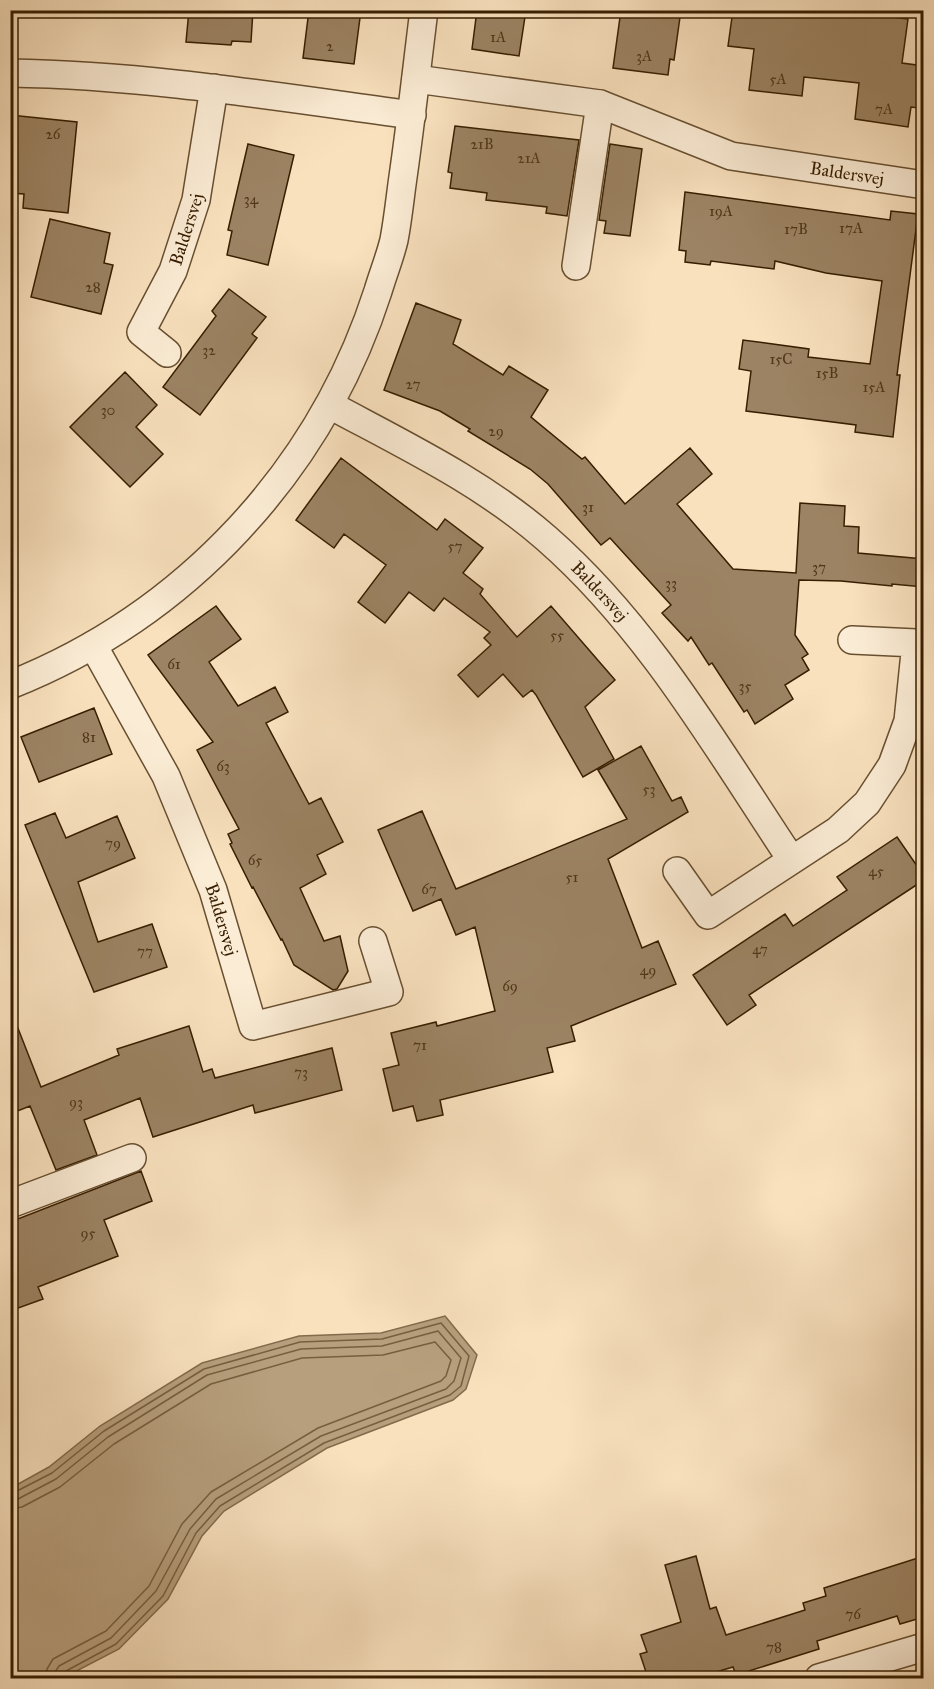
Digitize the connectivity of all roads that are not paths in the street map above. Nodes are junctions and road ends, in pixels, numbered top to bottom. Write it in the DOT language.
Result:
graph roads {
  1 [pos="424,10"];
  2 [pos="10,73"];
  3 [pos="416,79"];
  4 [pos="214,88"];
  5 [pos="600,104"];
  6 [pos="412,116"];
  7 [pos="924,185"];
  8 [pos="576,266"];
  9 [pos="167,353"];
  10 [pos="330,405"];
  11 [pos="852,639"];
  12 [pos="93,645"];
  13 [pos="10,685"];
  14 [pos="791,859"];
  15 [pos="677,871"];
  16 [pos="373,941"];
  17 [pos="132,1158"];
  18 [pos="10,1204"];
  19 [pos="924,1647"];
  20 [pos="819,1678"];
  1 -- 3 [label="street"];
  2 -- 4 [label="street"];
  3 -- 5 [label="street, Baldersvej"];
  3 -- 6 [label="street"];
  4 -- 6 [label="street"];
  4 -- 9 [label="street, Baldersvej"];
  5 -- 7 [label="street, Baldersvej"];
  5 -- 8 [label="street"];
  6 -- 10 [label="street"];
  10 -- 12 [label="street"];
  10 -- 14 [label="street, Baldersvej"];
  11 -- 14 [label="street"];
  12 -- 13 [label="street"];
  12 -- 16 [label="street, Baldersvej"];
  14 -- 15 [label="street"];
  17 -- 18 [label="street"];
  19 -- 20 [label="street"];
}
